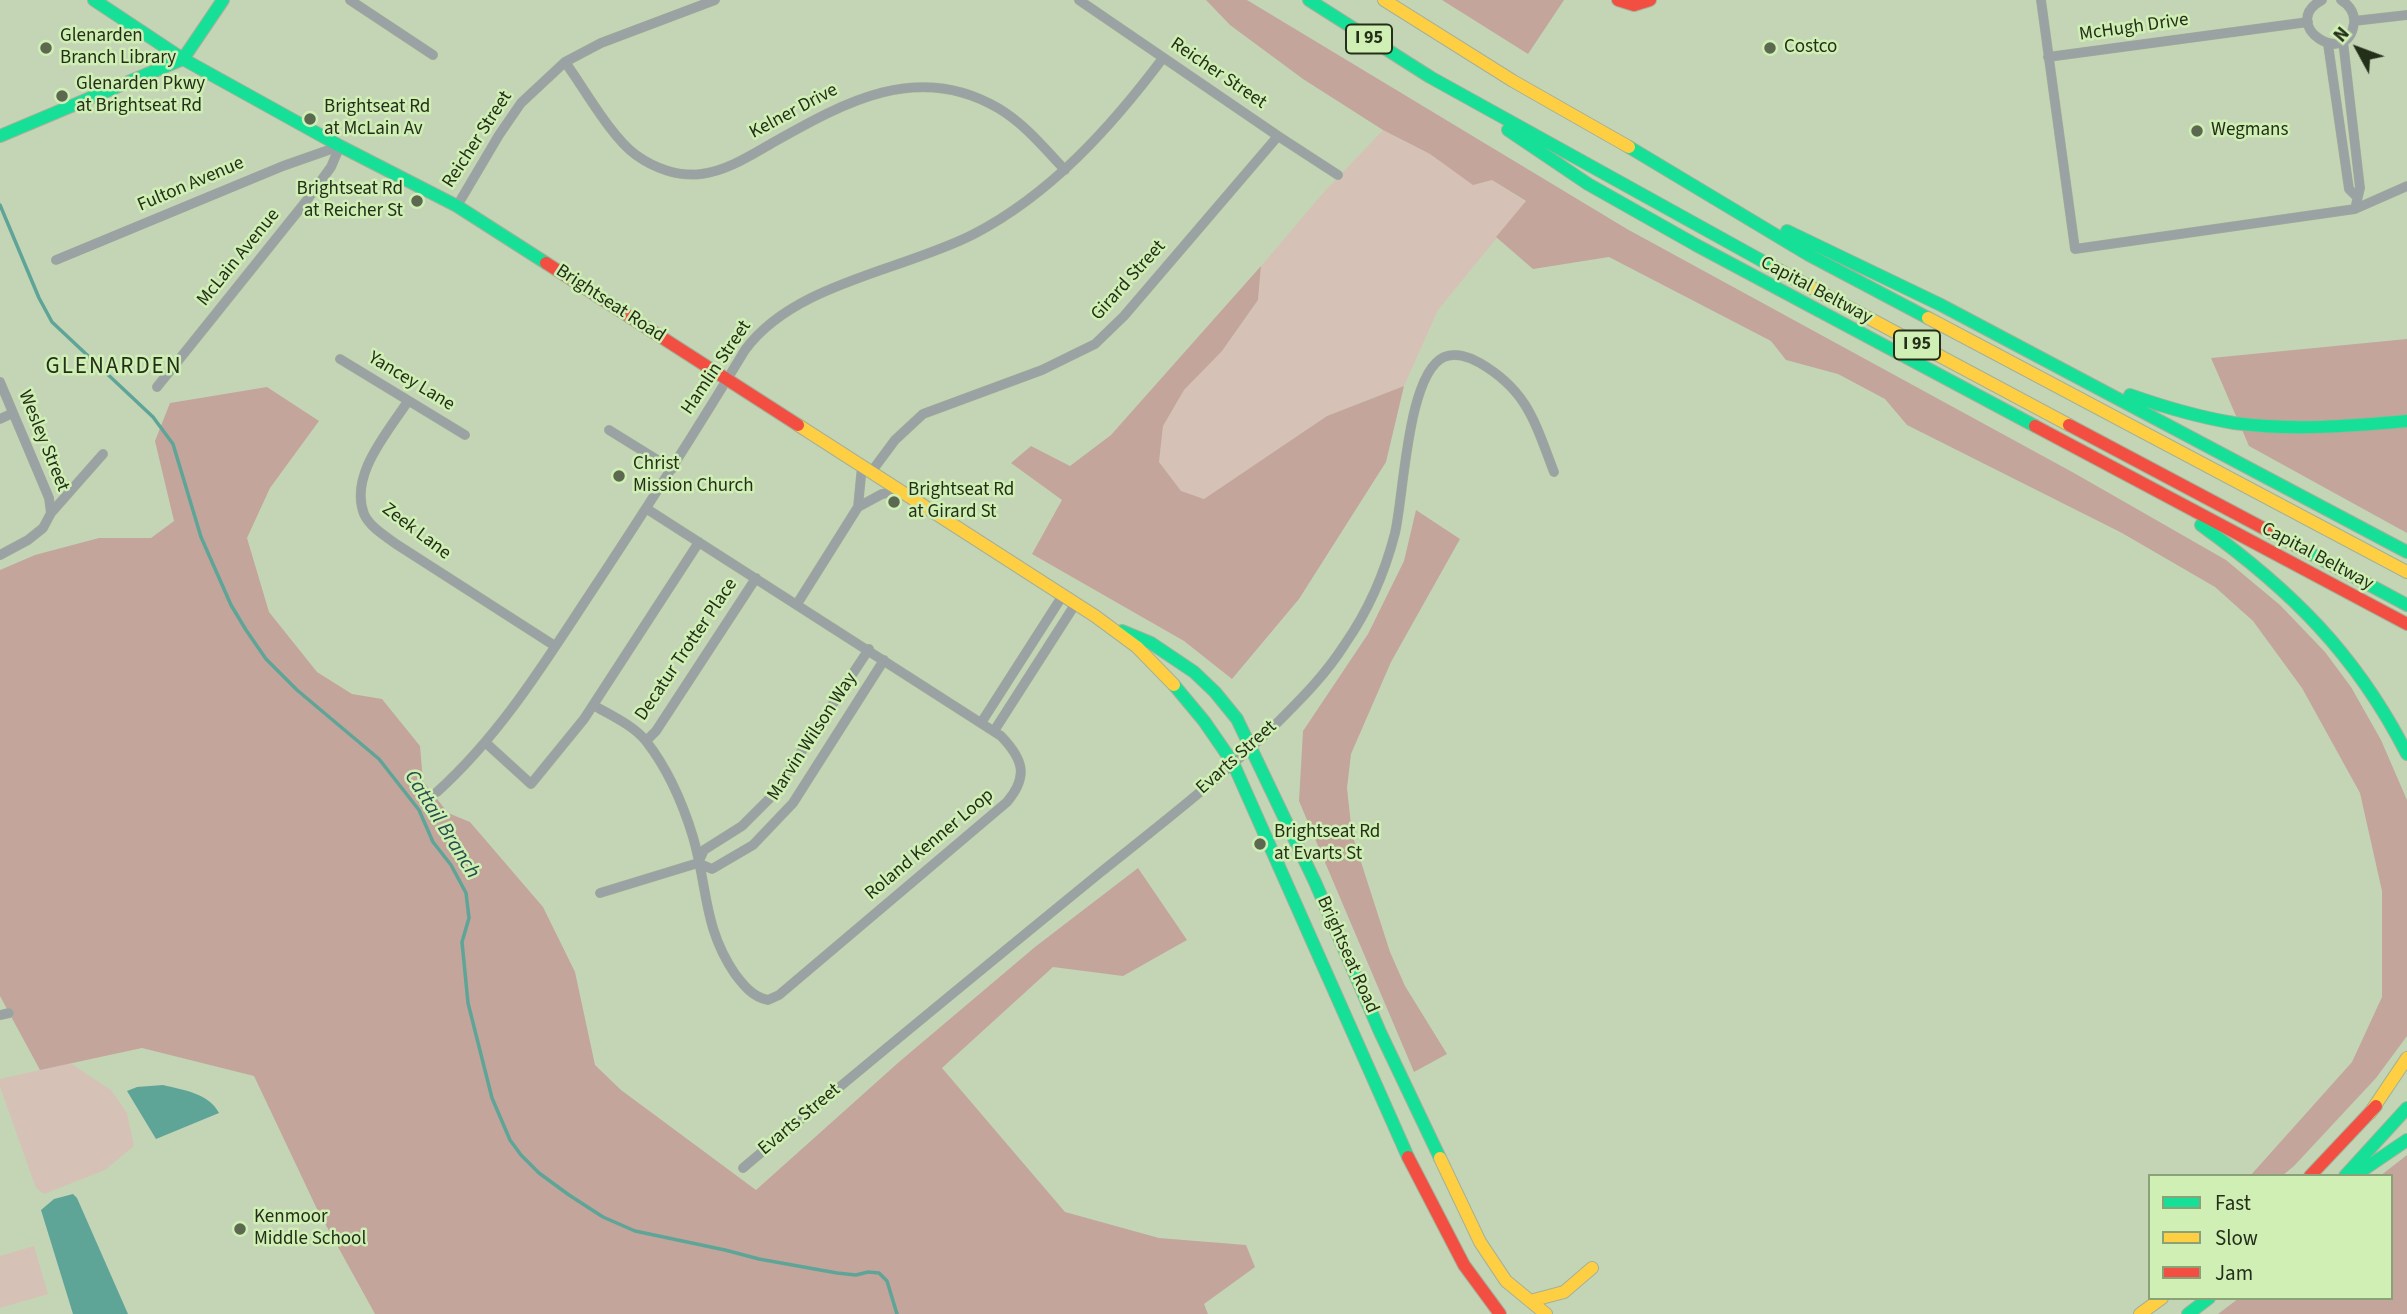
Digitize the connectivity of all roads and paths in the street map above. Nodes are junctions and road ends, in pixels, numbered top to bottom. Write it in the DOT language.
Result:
graph roads {
  1 [pos="94,0"];
  2 [pos="223,0"];
  3 [pos="350,0"];
  4 [pos="715,0"];
  5 [pos="1079,0"];
  6 [pos="1309,0"];
  7 [pos="1384,0"];
  8 [pos="1618,0"];
  9 [pos="1650,0"];
  10 [pos="2041,0"];
  11 [pos="2322,0"];
  12 [pos="2341,0"];
  13 [pos="2407,15"];
  14 [pos="2354,21"];
  15 [pos="2308,22"];
  16 [pos="2343,41"];
  17 [pos="2328,44"];
  18 [pos="433,55"];
  19 [pos="2048,57"];
  20 [pos="1163,58"];
  21 [pos="183,59"];
  22 [pos="565,62"];
  23 [pos="1430,77"];
  24 [pos="0,136"];
  25 [pos="1278,136"];
  26 [pos="340,146"];
  27 [pos="1065,170"];
  28 [pos="1338,175"];
  29 [pos="2407,186"];
  30 [pos="1703,190"];
  31 [pos="2357,197"];
  32 [pos="457,206"];
  33 [pos="2355,209"];
  34 [pos="56,260"];
  35 [pos="340,359"];
  36 [pos="2069,373"];
  37 [pos="727,379"];
  38 [pos="0,382"];
  39 [pos="157,387"];
  40 [pos="408,401"];
  41 [pos="13,413"];
  42 [pos="0,419"];
  43 [pos="2407,421"];
  44 [pos="608,430"];
  45 [pos="465,435"];
  46 [pos="103,454"];
  47 [pos="867,468"];
  48 [pos="672,469"];
  49 [pos="1554,472"];
  50 [pos="2138,482"];
  51 [pos="902,491"];
  52 [pos="858,507"];
  53 [pos="647,509"];
  54 [pos="51,513"];
  55 [pos="699,542"];
  56 [pos="2407,552"];
  57 [pos="0,555"];
  58 [pos="2407,572"];
  59 [pos="756,578"];
  60 [pos="1063,595"];
  61 [pos="1076,603"];
  62 [pos="797,604"];
  63 [pos="2407,605"];
  64 [pos="2407,624"];
  65 [pos="1115,629"];
  66 [pos="555,646"];
  67 [pos="869,649"];
  68 [pos="884,660"];
  69 [pos="593,705"];
  70 [pos="981,723"];
  71 [pos="994,731"];
  72 [pos="646,741"];
  73 [pos="486,743"];
  74 [pos="1251,747"];
  75 [pos="2407,754"];
  76 [pos="1233,763"];
  77 [pos="437,792"];
  78 [pos="698,863"];
  79 [pos="600,893"];
  80 [pos="2407,1058"];
  81 [pos="2407,1072"];
  82 [pos="2407,1108"];
  83 [pos="2370,1113"];
  84 [pos="2407,1140"];
  85 [pos="743,1168"];
  86 [pos="2311,1174"];
  87 [pos="2347,1174"];
  88 [pos="2357,1174"];
  89 [pos="1592,1268"];
  90 [pos="2159,1300"];
  91 [pos="2206,1300"];
  92 [pos="1530,1301"];
  93 [pos="1500,1314"];
  94 [pos="1546,1314"];
  95 [pos="2140,1314"];
  96 [pos="2188,1314"];
  1 -- 21 [label="main road, Brightseat Road"];
  2 -- 21 [label="main road"];
  3 -- 18 [label="street"];
  4 -- 22 [label="street, Reicher Street"];
  5 -- 20 [label="street, Reicher Street"];
  6 -- 23 [label="main road, Capital Beltway / I 95"];
  7 -- 30 [label="main road, Capital Beltway / I 95"];
  8 -- 9 [label="main road"];
  10 -- 19 [label="street"];
  11 -- 15 [label="street"];
  12 -- 14 [label="street"];
  13 -- 14 [label="street"];
  14 -- 16 [label="street"];
  15 -- 17 [label="street"];
  15 -- 19 [label="street, McHugh Drive"];
  16 -- 17 [label="street"];
  16 -- 31 [label="street"];
  17 -- 31 [label="street"];
  19 -- 33 [label="street"];
  20 -- 25 [label="street, Reicher Street"];
  20 -- 27 [label="street, Hamlin Street"];
  21 -- 24 [label="main road"];
  21 -- 26 [label="main road, Brightseat Road"];
  22 -- 27 [label="street, Kelner Drive"];
  22 -- 32 [label="street, Reicher Street"];
  23 -- 50 [label="main road"];
  23 -- 63 [label="main road, Capital Beltway / I 95"];
  25 -- 28 [label="street, Reicher Street"];
  25 -- 47 [label="street, Girard Street"];
  26 -- 32 [label="main road, Brightseat Road"];
  26 -- 34 [label="street, Fulton Avenue"];
  26 -- 39 [label="street, McLain Avenue"];
  27 -- 37 [label="street, Hamlin Street"];
  29 -- 33 [label="street"];
  30 -- 36 [label="main road"];
  30 -- 58 [label="main road, Capital Beltway / I 95"];
  31 -- 33 [label="street"];
  32 -- 37 [label="main road, Brightseat Road"];
  35 -- 40 [label="street, Yancey Lane"];
  36 -- 43 [label="main road"];
  36 -- 56 [label="main road"];
  37 -- 47 [label="main road, Brightseat Road"];
  37 -- 48 [label="street, Hamlin Street"];
  38 -- 41 [label="street, Wesley Street"];
  40 -- 45 [label="street, Yancey Lane"];
  40 -- 66 [label="street, Zeek Lane"];
  41 -- 42 [label="street"];
  41 -- 54 [label="street, Wesley Street"];
  44 -- 48 [label="street"];
  46 -- 54 [label="street"];
  47 -- 51 [label="main road, Brightseat Road"];
  47 -- 52 [label="street"];
  48 -- 53 [label="street, Hamlin Street"];
  49 -- 74 [label="street, Evarts Street"];
  50 -- 64 [label="main road"];
  50 -- 75 [label="main road"];
  51 -- 52 [label="street"];
  51 -- 60 [label="main road, Brightseat Road"];
  52 -- 62 [label="street"];
  53 -- 55 [label="street, Roland Kenner Loop"];
  53 -- 66 [label="street, Hamlin Street"];
  54 -- 57 [label="street"];
  55 -- 59 [label="street, Roland Kenner Loop"];
  55 -- 69 [label="street"];
  59 -- 62 [label="street, Roland Kenner Loop"];
  59 -- 72 [label="street, Decatur Trotter Place"];
  60 -- 61 [label="main road, Brightseat Road"];
  60 -- 70 [label="street"];
  61 -- 65 [label="main road, Brightseat Road"];
  61 -- 71 [label="street"];
  62 -- 67 [label="street, Roland Kenner Loop"];
  65 -- 74 [label="main road, Brightseat Road"];
  65 -- 76 [label="main road, Brightseat Road"];
  66 -- 73 [label="street, Hamlin Street"];
  67 -- 68 [label="street, Roland Kenner Loop"];
  67 -- 78 [label="street, Marvin Wilson Way"];
  68 -- 70 [label="street, Roland Kenner Loop"];
  68 -- 78 [label="street, Marvin Wilson Way"];
  69 -- 72 [label="street, Roland Kenner Loop"];
  69 -- 73 [label="street"];
  70 -- 71 [label="street, Roland Kenner Loop"];
  71 -- 78 [label="street, Roland Kenner Loop"];
  72 -- 78 [label="street, Roland Kenner Loop"];
  73 -- 77 [label="street, Hamlin Street"];
  74 -- 76 [label="street, Evarts Street"];
  74 -- 92 [label="main road, Brightseat Road"];
  76 -- 85 [label="street, Evarts Street"];
  76 -- 93 [label="main road, Brightseat Road"];
  78 -- 79 [label="street, Marvin Wilson Way"];
  80 -- 83 [label="main road"];
  81 -- 83 [label="main road"];
  82 -- 87 [label="main road"];
  83 -- 86 [label="main road"];
  84 -- 88 [label="main road"];
  89 -- 92 [label="main road"];
  90 -- 95 [label="main road"];
  91 -- 96 [label="main road"];
  92 -- 94 [label="main road, Brightseat Road"];
}
